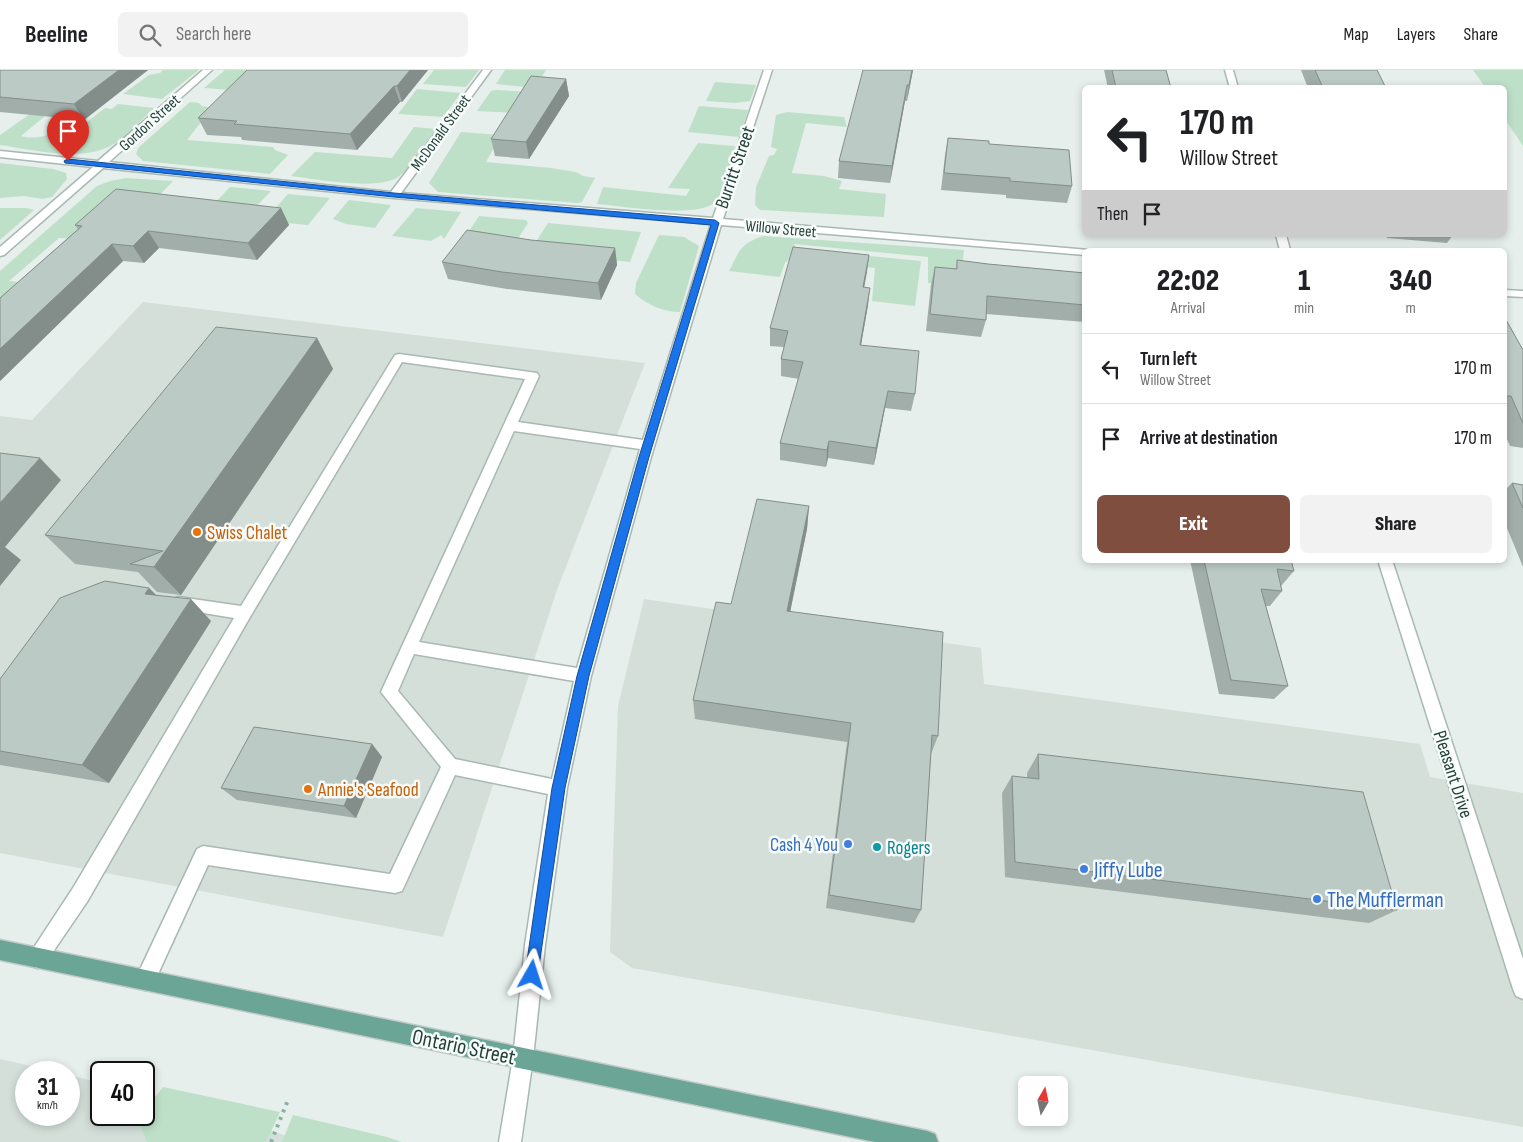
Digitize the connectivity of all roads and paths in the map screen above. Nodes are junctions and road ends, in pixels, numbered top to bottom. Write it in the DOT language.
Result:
graph roads {
  1 [pos="208,70"];
  2 [pos="487,70"];
  3 [pos="768,70"];
  4 [pos="1229,70"];
  5 [pos="1233,85"];
  6 [pos="0,154"];
  7 [pos="102,165"];
  8 [pos="394,195"];
  9 [pos="715,223"];
  10 [pos="1082,252"];
  11 [pos="0,253"];
  12 [pos="1507,292"];
  13 [pos="1523,294"];
  14 [pos="512,426"];
  15 [pos="648,445"];
  16 [pos="1386,563"];
  17 [pos="168,602"];
  18 [pos="245,613"];
  19 [pos="409,647"];
  20 [pos="583,676"];
  21 [pos="450,766"];
  22 [pos="558,788"];
  23 [pos="0,950"];
  24 [pos="37,958"];
  25 [pos="145,980"];
  26 [pos="1523,989"];
  27 [pos="523,1058"];
  28 [pos="288,1100"];
  29 [pos="272,1142"];
  30 [pos="510,1142"];
  31 [pos="927,1142"];
  1 -- 7 [label="street, Gordon Street"];
  2 -- 8 [label="street, McDonald Street"];
  3 -- 9 [label="street, Burritt Street"];
  4 -- 5 [label="street"];
  6 -- 7 [label="street, Willow Street"];
  7 -- 8 [label="street, Willow Street"];
  7 -- 11 [label="street, Gordon Street"];
  8 -- 9 [label="street, Willow Street"];
  9 -- 10 [label="street, Willow Street"];
  9 -- 15 [label="street, Burritt Street"];
  12 -- 13 [label="street"];
  14 -- 15 [label="street"];
  14 -- 18 [label="street"];
  14 -- 19 [label="street"];
  15 -- 20 [label="street, Burritt Street"];
  16 -- 26 [label="street, Pleasant Drive"];
  17 -- 18 [label="street"];
  18 -- 24 [label="street"];
  19 -- 20 [label="street"];
  19 -- 21 [label="street"];
  20 -- 22 [label="street, Burritt Street"];
  21 -- 22 [label="street"];
  21 -- 25 [label="street"];
  22 -- 27 [label="street, Burritt Street"];
  23 -- 24 [label="main road, Ontario Street"];
  24 -- 25 [label="main road, Ontario Street"];
  25 -- 27 [label="main road, Ontario Street"];
  27 -- 30 [label="street, Burritt Street"];
  27 -- 31 [label="main road, Ontario Street"];
  28 -- 29 [label="path"];
}
